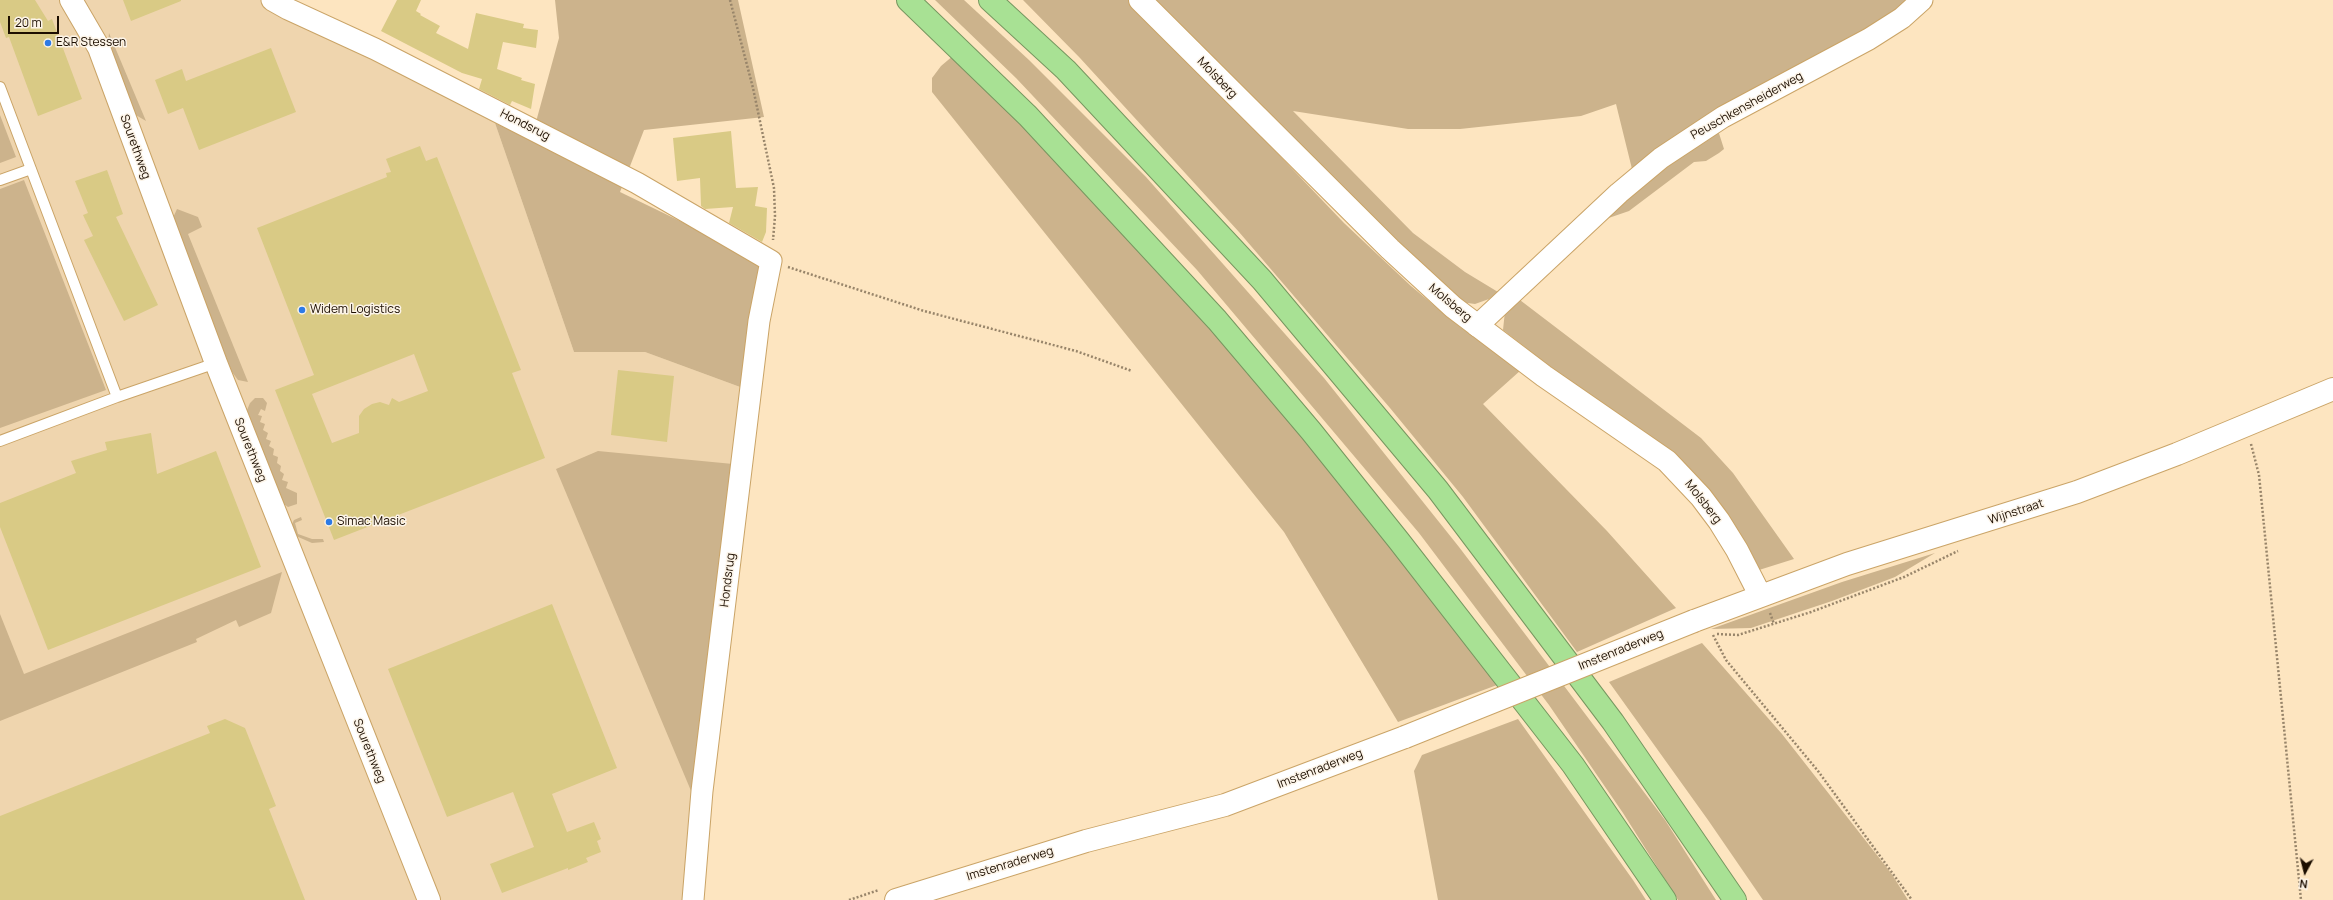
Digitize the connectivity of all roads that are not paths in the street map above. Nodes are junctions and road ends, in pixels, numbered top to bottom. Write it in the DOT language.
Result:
graph roads {
  1 [pos="71,0"];
  2 [pos="272,0"];
  3 [pos="908,0"];
  4 [pos="990,0"];
  5 [pos="1140,0"];
  6 [pos="1922,0"];
  7 [pos="0,87"];
  8 [pos="31,168"];
  9 [pos="0,180"];
  10 [pos="1477,326"];
  11 [pos="216,363"];
  12 [pos="2333,389"];
  13 [pos="117,397"];
  14 [pos="0,442"];
  15 [pos="1760,596"];
  16 [pos="1694,621"];
  17 [pos="935,886"];
  18 [pos="429,900"];
  19 [pos="693,900"];
  20 [pos="896,900"];
  21 [pos="910,900"];
  22 [pos="1665,900"];
  23 [pos="1735,900"];
  1 -- 11 [label="street, Sourethweg"];
  2 -- 19 [label="street, Hondsrug"];
  3 -- 22 [label="highway"];
  4 -- 23 [label="highway"];
  5 -- 10 [label="street, Molsberg"];
  6 -- 10 [label="street, Peuschkensheiderweg"];
  7 -- 8 [label="lane"];
  8 -- 9 [label="lane"];
  8 -- 13 [label="lane"];
  10 -- 15 [label="street, Molsberg"];
  11 -- 13 [label="lane"];
  11 -- 18 [label="street, Sourethweg"];
  12 -- 15 [label="street, Wijnstraat"];
  13 -- 14 [label="lane"];
  15 -- 16 [label="street, Wijnstraat"];
  16 -- 17 [label="street, Imstenraderweg, bridge"];
  17 -- 20 [label="street, Imstenraderweg"];
  17 -- 21 [label="street, Imstenraderweg"];
}
